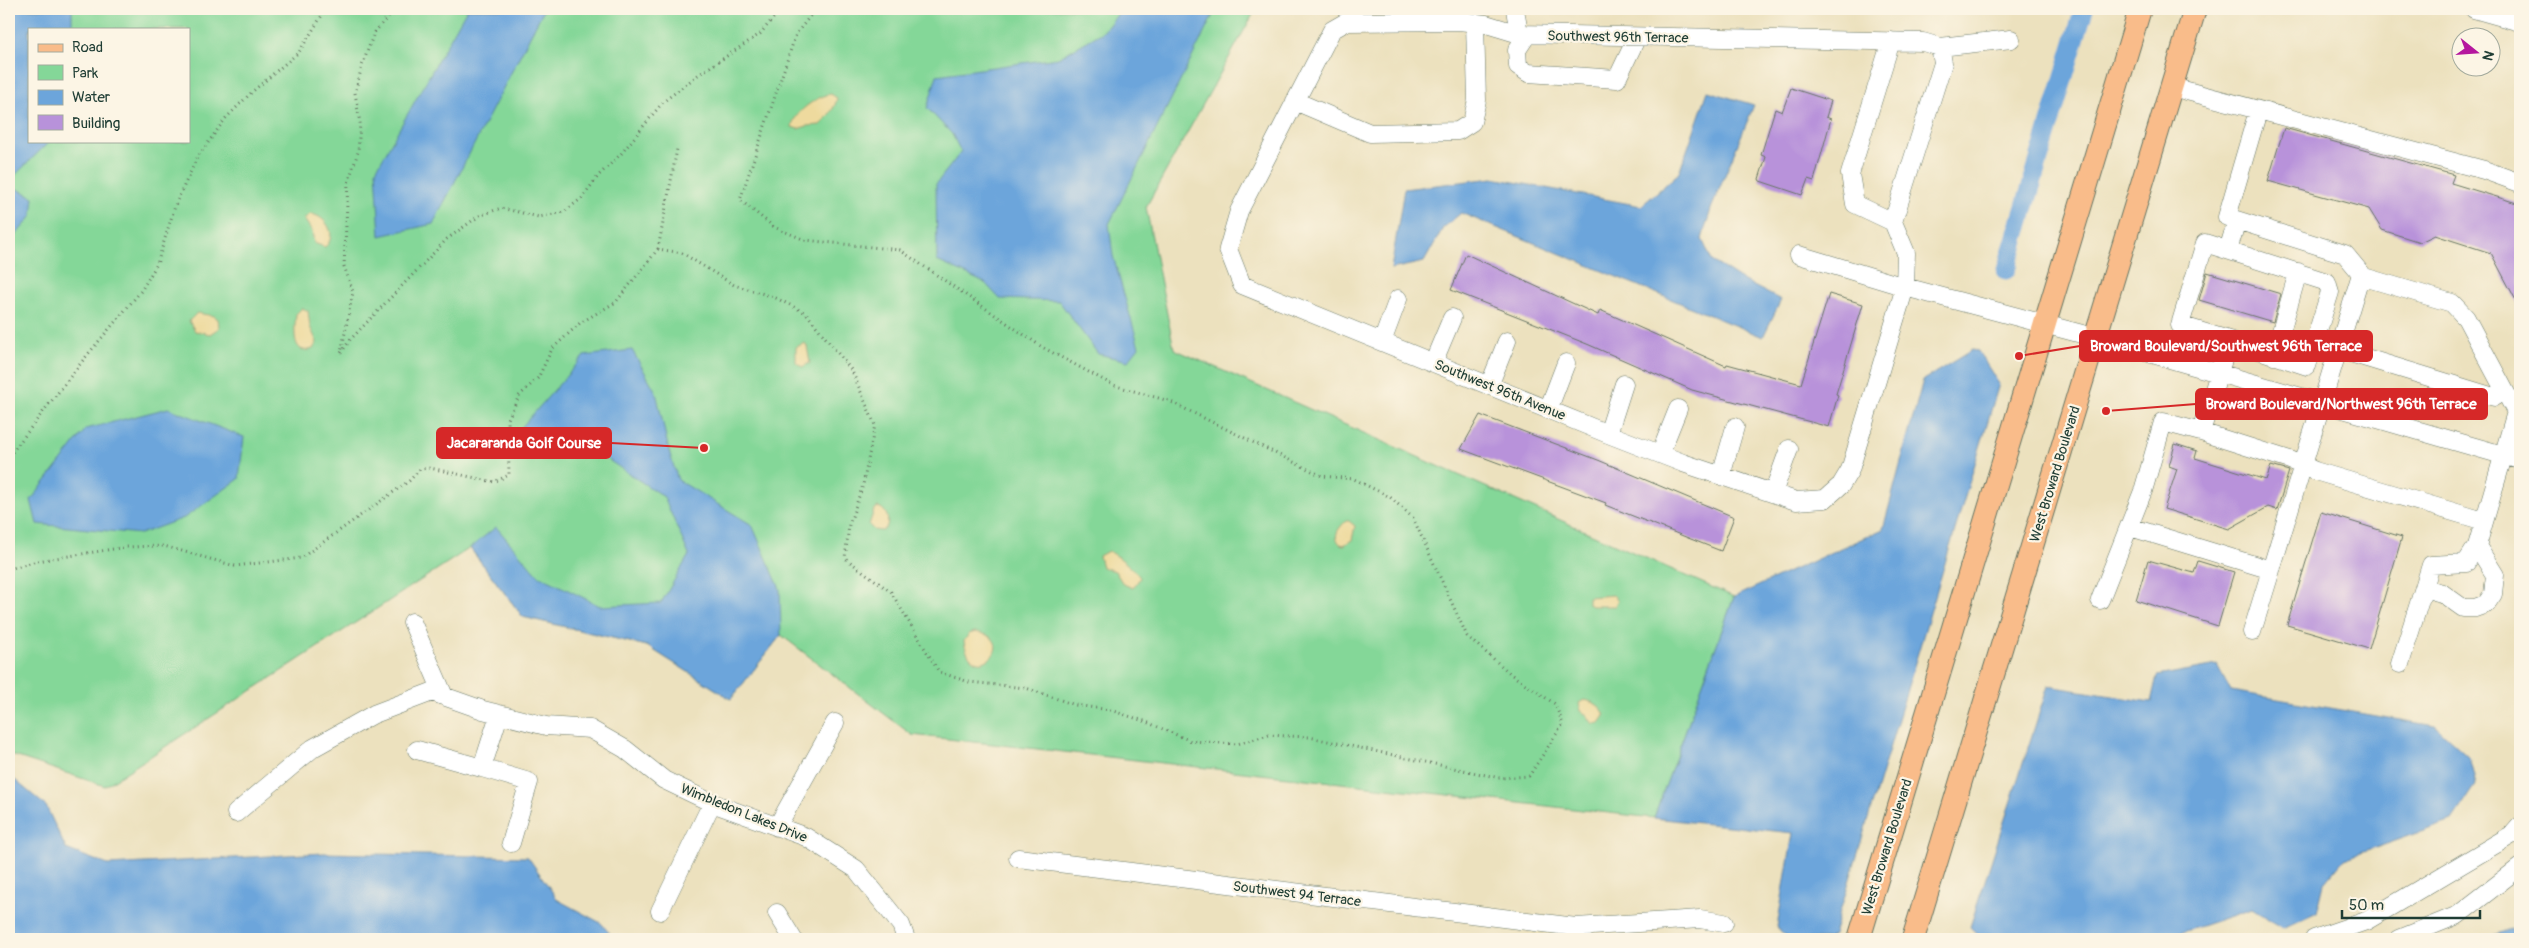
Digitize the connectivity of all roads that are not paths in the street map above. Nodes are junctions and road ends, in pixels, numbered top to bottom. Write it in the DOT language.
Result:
graph roads {
  1 [pos="1515,9"];
  2 [pos="2140,9"];
  3 [pos="2195,9"];
  4 [pos="2474,9"];
  5 [pos="1346,22"];
  6 [pos="2520,22"];
  7 [pos="1475,23"];
  8 [pos="1523,34"];
  9 [pos="1637,37"];
  10 [pos="2011,39"];
  11 [pos="1891,41"];
  12 [pos="1940,46"];
  13 [pos="2172,87"];
  14 [pos="1295,101"];
  15 [pos="2258,111"];
  16 [pos="2520,183"];
  17 [pos="2237,220"];
  18 [pos="1892,222"];
  19 [pos="2228,250"];
  20 [pos="1799,255"];
  21 [pos="2298,272"];
  22 [pos="2361,274"];
  23 [pos="1905,287"];
  24 [pos="1398,299"];
  25 [pos="1452,318"];
  26 [pos="2045,325"];
  27 [pos="2097,338"];
  28 [pos="2229,340"];
  29 [pos="1507,341"];
  30 [pos="1382,342"];
  31 [pos="2337,349"];
  32 [pos="2274,356"];
  33 [pos="1432,363"];
  34 [pos="1566,363"];
  35 [pos="2219,374"];
  36 [pos="1624,384"];
  37 [pos="1489,386"];
  38 [pos="2504,390"];
  39 [pos="2320,404"];
  40 [pos="1678,409"];
  41 [pos="1548,410"];
  42 [pos="1735,427"];
  43 [pos="2201,432"];
  44 [pos="1608,434"];
  45 [pos="1789,449"];
  46 [pos="1660,454"];
  47 [pos="2512,458"];
  48 [pos="2303,466"];
  49 [pos="1721,476"];
  50 [pos="1774,493"];
  51 [pos="2484,520"];
  52 [pos="2130,526"];
  53 [pos="2477,546"];
  54 [pos="2271,570"];
  55 [pos="2424,588"];
  56 [pos="2100,600"];
  57 [pos="412,622"];
  58 [pos="2252,632"];
  59 [pos="2400,664"];
  60 [pos="444,696"];
  61 [pos="499,714"];
  62 [pos="835,723"];
  63 [pos="417,750"];
  64 [pos="482,768"];
  65 [pos="712,803"];
  66 [pos="236,813"];
  67 [pos="2520,826"];
  68 [pos="777,827"];
  69 [pos="511,843"];
  70 [pos="1018,858"];
  71 [pos="2520,867"];
  72 [pos="660,911"];
  73 [pos="777,913"];
  74 [pos="1724,923"];
  75 [pos="1580,933"];
  76 [pos="793,939"];
  77 [pos="906,939"];
  78 [pos="1859,939"];
  79 [pos="1913,939"];
  80 [pos="2314,939"];
  81 [pos="2399,939"];
  1 -- 8 [label="street"];
  2 -- 26 [label="main road, West Broward Boulevard"];
  3 -- 13 [label="main road, West Broward Boulevard"];
  4 -- 6 [label="street"];
  5 -- 7 [label="street, Southwest 96th Terrace"];
  5 -- 14 [label="street, Southwest 96th Avenue"];
  7 -- 8 [label="street, Southwest 96th Terrace"];
  7 -- 14 [label="street"];
  8 -- 9 [label="street, Southwest 96th Terrace"];
  8 -- 9 [label="street"];
  9 -- 11 [label="street, Southwest 96th Terrace"];
  10 -- 12 [label="street, Southwest 96th Terrace"];
  11 -- 12 [label="street, Southwest 96th Terrace"];
  11 -- 18 [label="street"];
  12 -- 18 [label="street"];
  13 -- 15 [label="street"];
  13 -- 27 [label="main road, West Broward Boulevard"];
  14 -- 30 [label="street, Southwest 96th Avenue"];
  15 -- 16 [label="street"];
  15 -- 17 [label="street"];
  17 -- 19 [label="street"];
  17 -- 22 [label="street"];
  18 -- 23 [label="street"];
  19 -- 21 [label="street"];
  19 -- 28 [label="street"];
  20 -- 23 [label="street"];
  21 -- 32 [label="street"];
  21 -- 32 [label="street"];
  22 -- 31 [label="street"];
  22 -- 38 [label="street"];
  23 -- 26 [label="street"];
  23 -- 50 [label="street, Southwest 96th Avenue"];
  24 -- 30 [label="street"];
  25 -- 33 [label="street"];
  26 -- 27 [label="street"];
  26 -- 78 [label="main road, West Broward Boulevard"];
  27 -- 35 [label="street"];
  27 -- 79 [label="main road, West Broward Boulevard"];
  28 -- 32 [label="street"];
  28 -- 35 [label="street"];
  29 -- 37 [label="street"];
  30 -- 33 [label="street, Southwest 96th Avenue"];
  31 -- 38 [label="street"];
  31 -- 39 [label="street"];
  33 -- 37 [label="street, Southwest 96th Avenue"];
  34 -- 41 [label="street"];
  35 -- 39 [label="street"];
  35 -- 43 [label="street"];
  36 -- 44 [label="street"];
  37 -- 41 [label="street, Southwest 96th Avenue"];
  38 -- 47 [label="street"];
  39 -- 47 [label="street"];
  39 -- 48 [label="street"];
  40 -- 46 [label="street"];
  41 -- 44 [label="street, Southwest 96th Avenue"];
  42 -- 49 [label="street"];
  43 -- 48 [label="street"];
  43 -- 52 [label="street"];
  44 -- 46 [label="street, Southwest 96th Avenue"];
  45 -- 50 [label="street"];
  46 -- 49 [label="street, Southwest 96th Avenue"];
  47 -- 51 [label="street"];
  48 -- 51 [label="street"];
  48 -- 54 [label="street"];
  49 -- 50 [label="street, Southwest 96th Avenue"];
  51 -- 53 [label="street"];
  52 -- 54 [label="street"];
  52 -- 56 [label="street"];
  53 -- 55 [label="street"];
  53 -- 55 [label="street"];
  54 -- 58 [label="street"];
  55 -- 59 [label="street"];
  57 -- 60 [label="street"];
  60 -- 61 [label="street, Wimbledon Lakes Drive"];
  60 -- 66 [label="street, Wimbledon Lakes Drive"];
  61 -- 64 [label="street"];
  61 -- 65 [label="street, Wimbledon Lakes Drive"];
  62 -- 68 [label="street"];
  63 -- 64 [label="street"];
  64 -- 69 [label="street"];
  65 -- 68 [label="street, Wimbledon Lakes Drive"];
  65 -- 72 [label="street"];
  67 -- 80 [label="street"];
  68 -- 77 [label="street, Wimbledon Lakes Drive"];
  70 -- 75 [label="street, Southwest 94 Terrace"];
  71 -- 81 [label="street"];
  73 -- 76 [label="street"];
  74 -- 75 [label="street, Southwest 94 Terrace"];
}
